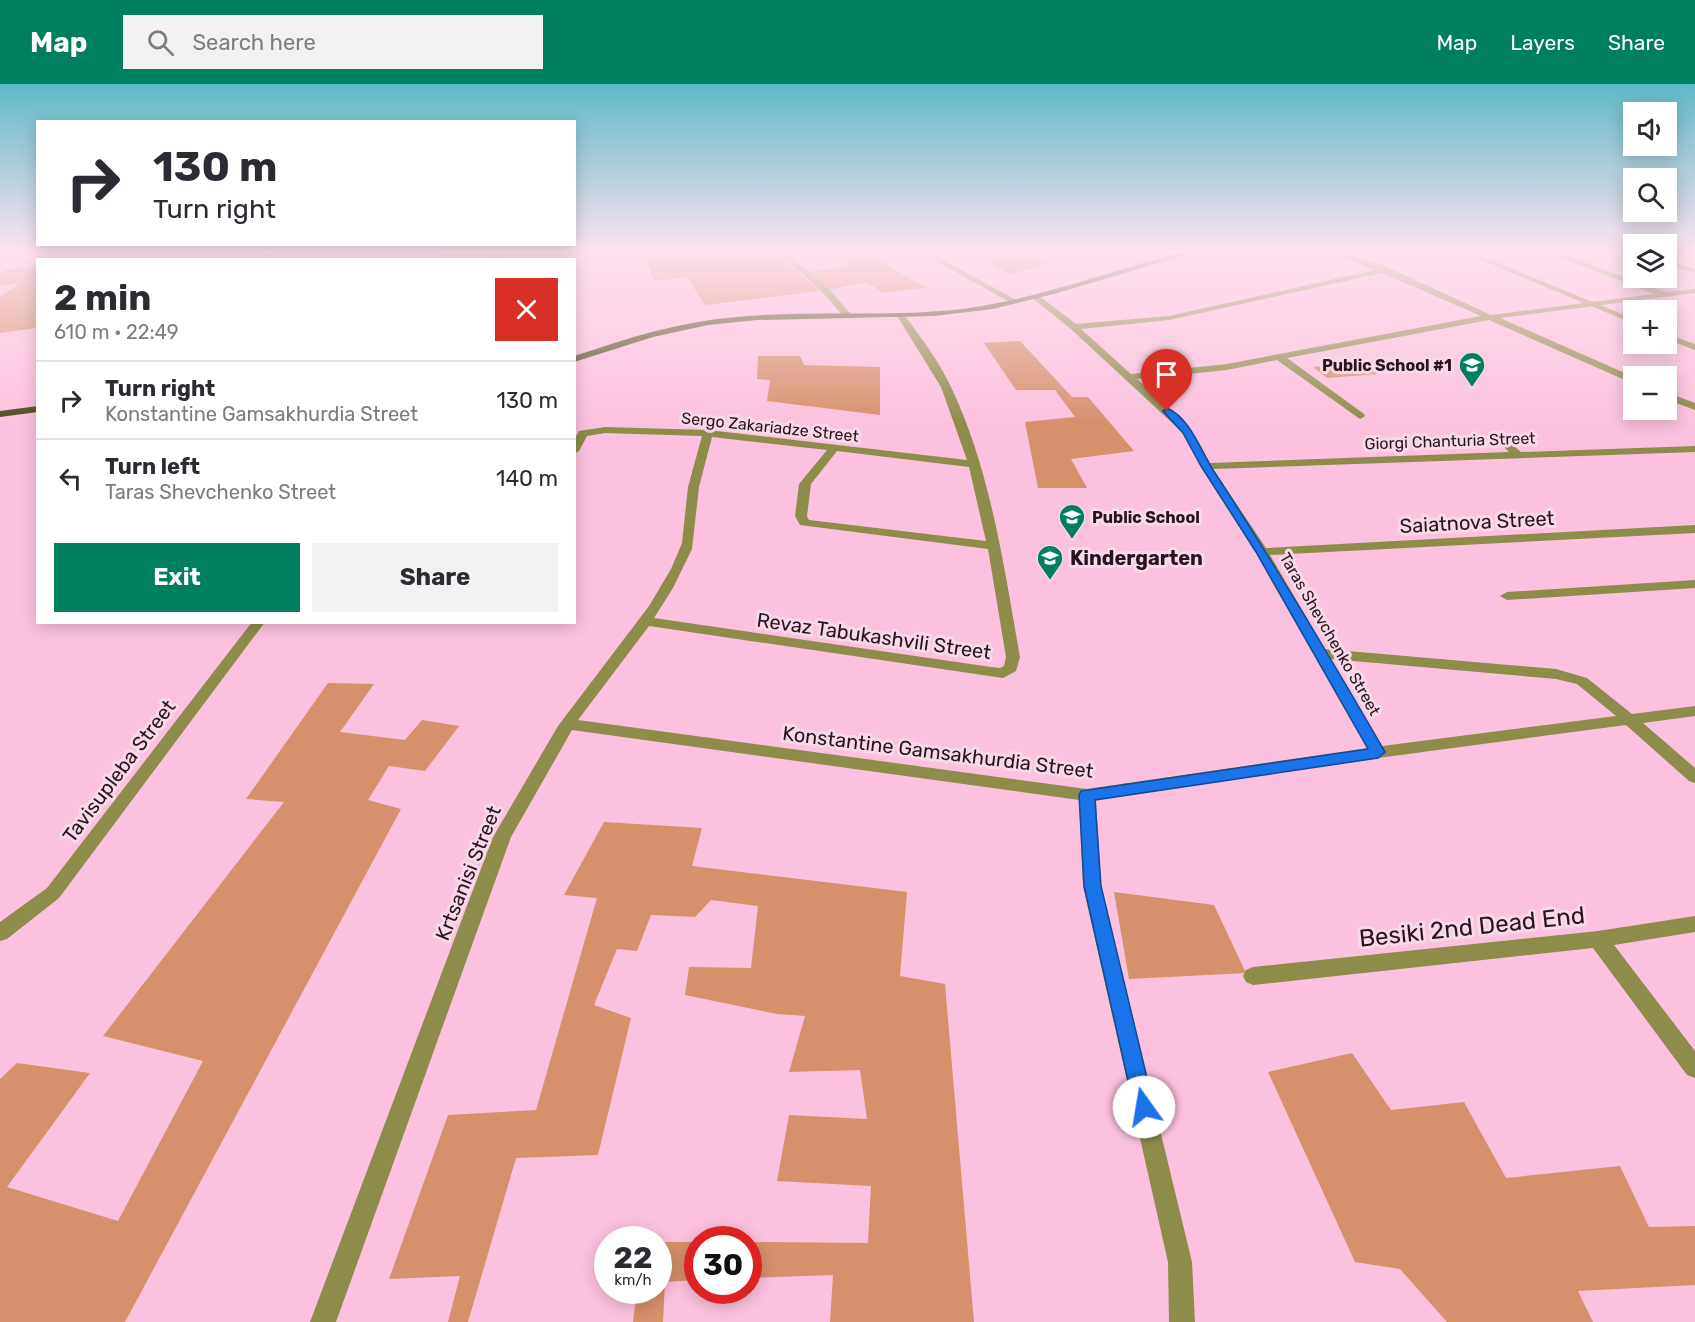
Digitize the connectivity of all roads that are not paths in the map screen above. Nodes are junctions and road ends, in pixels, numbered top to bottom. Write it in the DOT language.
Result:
graph roads {
  1 [pos="842,309"];
  2 [pos="974,309"];
  3 [pos="1050,309"];
  4 [pos="1210,309"];
  5 [pos="1473,309"];
  6 [pos="1556,309"];
  7 [pos="1606,309"];
  8 [pos="848,316"];
  9 [pos="901,316"];
  10 [pos="1623,316"];
  11 [pos="1491,317"];
  12 [pos="1074,327"];
  13 [pos="1677,339"];
  14 [pos="1695,346"];
  15 [pos="1279,357"];
  16 [pos="576,358"];
  17 [pos="1127,376"];
  18 [pos="1623,376"];
  19 [pos="1677,400"];
  20 [pos="1695,407"];
  21 [pos="36,408"];
  22 [pos="0,414"];
  23 [pos="1360,416"];
  24 [pos="708,433"];
  25 [pos="1499,437"];
  26 [pos="576,447"];
  27 [pos="834,448"];
  28 [pos="1695,449"];
  29 [pos="1517,454"];
  30 [pos="973,464"];
  31 [pos="1206,466"];
  32 [pos="1695,529"];
  33 [pos="994,546"];
  34 [pos="1262,552"];
  35 [pos="1695,584"];
  36 [pos="1507,596"];
  37 [pos="645,621"];
  38 [pos="257,624"];
  39 [pos="1320,653"];
  40 [pos="1695,711"];
  41 [pos="1629,721"];
  42 [pos="569,724"];
  43 [pos="1378,752"];
  44 [pos="1695,777"];
  45 [pos="1087,795"];
  46 [pos="1695,924"];
  47 [pos="0,933"];
  48 [pos="1598,939"];
  49 [pos="1253,976"];
  50 [pos="1695,1068"];
  51 [pos="323,1322"];
  52 [pos="1182,1322"];
  1 -- 8 [label="street"];
  2 -- 9 [label="main road"];
  3 -- 12 [label="street, Taras Shevchenko Street"];
  4 -- 12 [label="street"];
  5 -- 11 [label="street"];
  6 -- 11 [label="street"];
  7 -- 10 [label="street"];
  8 -- 9 [label="main road"];
  8 -- 16 [label="main road"];
  9 -- 30 [label="street, Revaz Tabukashvili Street"];
  11 -- 15 [label="street"];
  11 -- 18 [label="street"];
  12 -- 17 [label="street, Taras Shevchenko Street"];
  13 -- 14 [label="street"];
  15 -- 17 [label="street"];
  15 -- 23 [label="street"];
  17 -- 31 [label="street, Taras Shevchenko Street"];
  19 -- 20 [label="street"];
  21 -- 22 [label="main road"];
  24 -- 26 [label="street, Sergo Zakariadze Street"];
  24 -- 27 [label="street, Sergo Zakariadze Street"];
  24 -- 37 [label="street, Krtsanisi Street"];
  25 -- 29 [label="street"];
  27 -- 30 [label="street, Sergo Zakariadze Street"];
  27 -- 33 [label="street"];
  28 -- 29 [label="street, Giorgi Chanturia Street"];
  29 -- 31 [label="street, Giorgi Chanturia Street"];
  30 -- 33 [label="street, Revaz Tabukashvili Street"];
  31 -- 34 [label="street, Taras Shevchenko Street"];
  32 -- 34 [label="street, Saiatnova Street"];
  33 -- 37 [label="street, Revaz Tabukashvili Street"];
  34 -- 39 [label="street, Taras Shevchenko Street"];
  35 -- 36 [label="street"];
  37 -- 42 [label="street, Krtsanisi Street"];
  38 -- 47 [label="street, Tavisupleba Street"];
  39 -- 41 [label="street"];
  39 -- 43 [label="street, Taras Shevchenko Street"];
  40 -- 41 [label="street, Konstantine Gamsakhurdia Street"];
  41 -- 43 [label="street, Konstantine Gamsakhurdia Street"];
  41 -- 44 [label="street"];
  42 -- 45 [label="street, Konstantine Gamsakhurdia Street"];
  42 -- 51 [label="street, Krtsanisi Street"];
  43 -- 45 [label="street, Konstantine Gamsakhurdia Street"];
  45 -- 52 [label="street"];
  46 -- 48 [label="street, Besiki 2nd Dead End"];
  48 -- 49 [label="street, Besiki 2nd Dead End"];
  48 -- 50 [label="street"];
}
